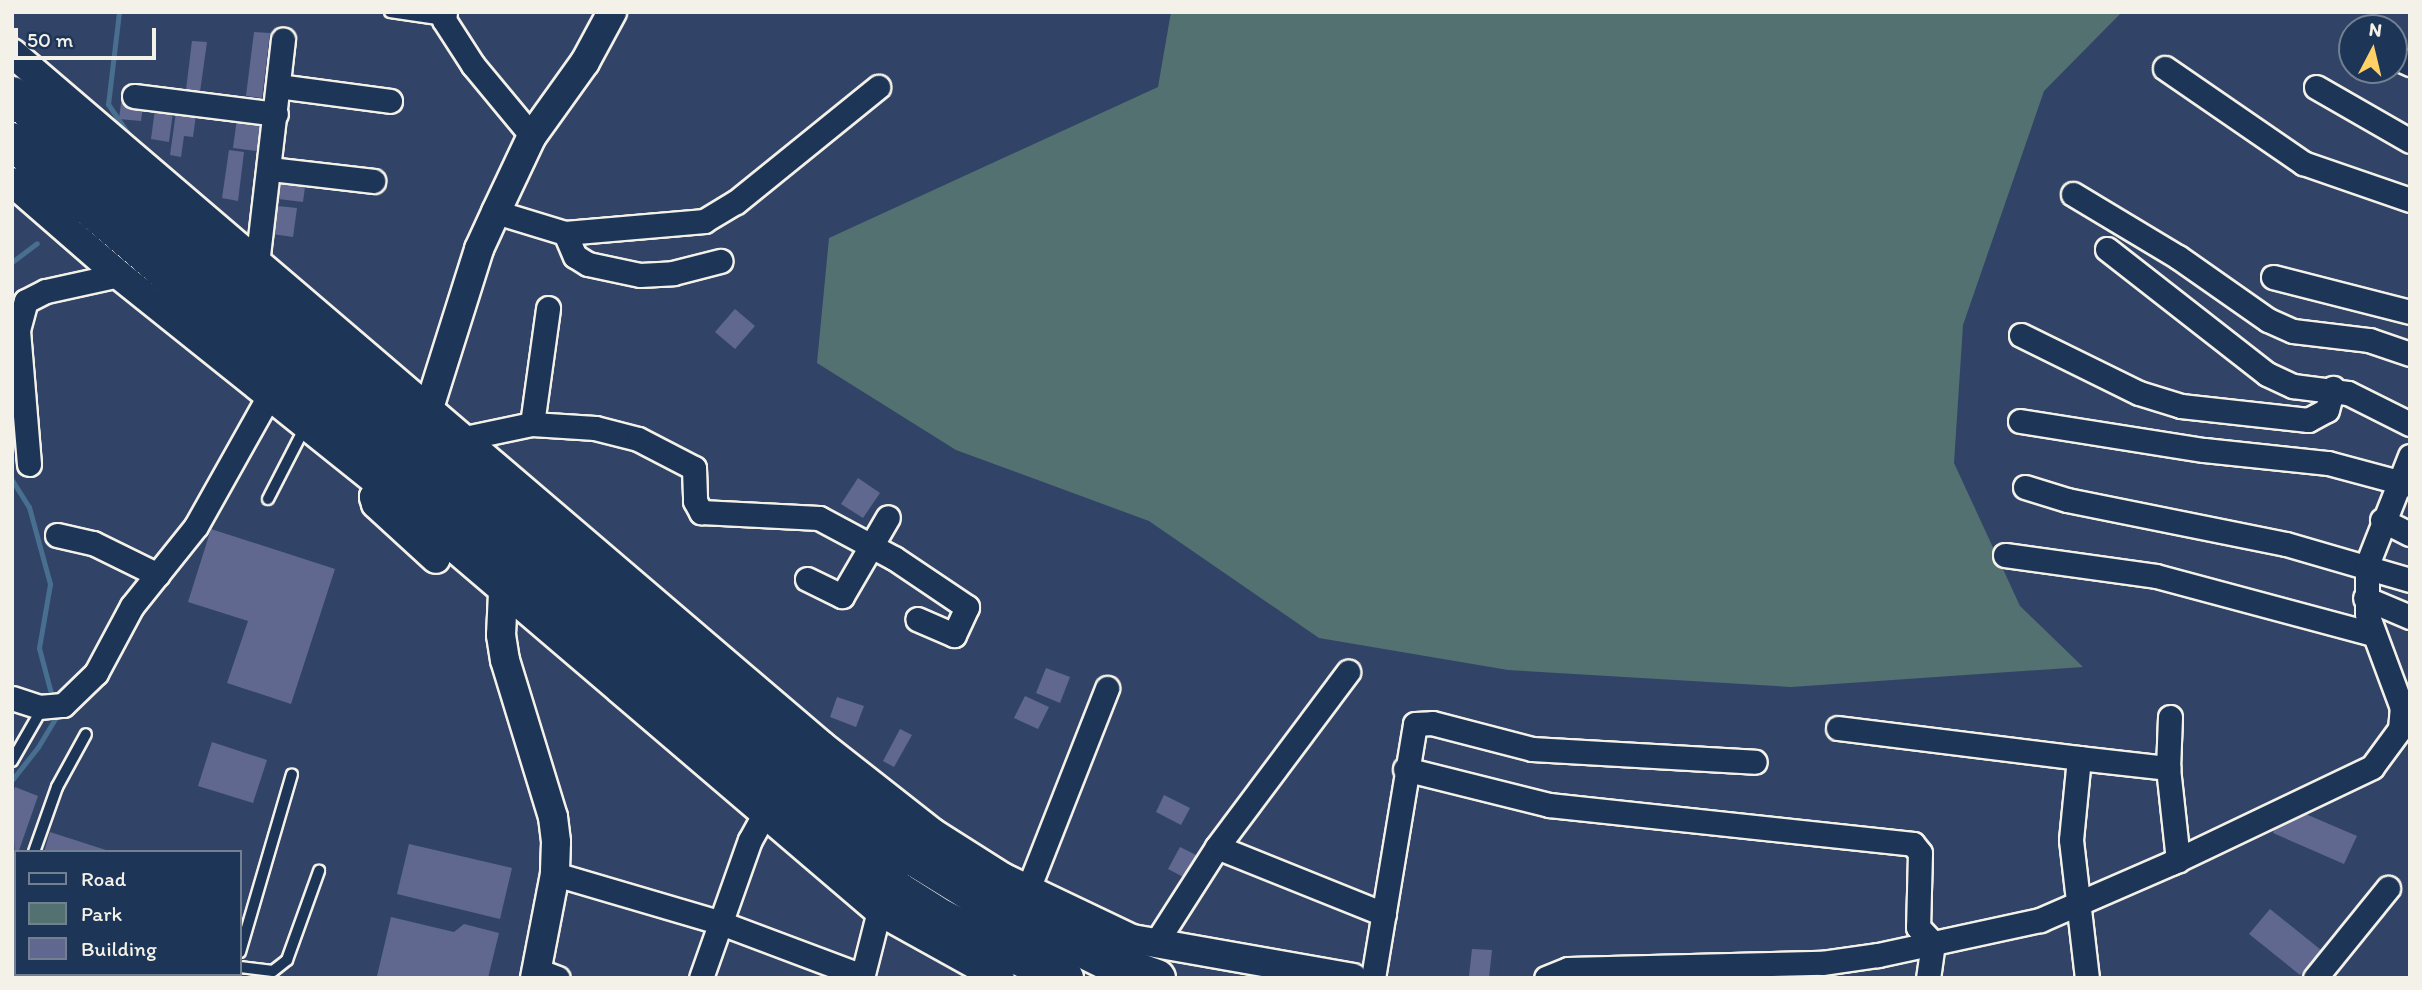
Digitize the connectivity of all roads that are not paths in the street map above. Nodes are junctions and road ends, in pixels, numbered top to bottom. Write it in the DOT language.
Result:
graph roads {
  1 [pos="390,12"];
  2 [pos="612,12"];
  3 [pos="445,16"];
  4 [pos="283,39"];
  5 [pos="12,53"];
  6 [pos="2165,68"];
  7 [pos="278,86"];
  8 [pos="878,87"];
  9 [pos="2316,88"];
  10 [pos="12,95"];
  11 [pos="134,96"];
  12 [pos="390,102"];
  13 [pos="276,114"];
  14 [pos="531,136"];
  15 [pos="12,141"];
  16 [pos="2410,141"];
  17 [pos="270,169"];
  18 [pos="373,181"];
  19 [pos="12,182"];
  20 [pos="2073,194"];
  21 [pos="2410,200"];
  22 [pos="496,212"];
  23 [pos="565,233"];
  24 [pos="2107,249"];
  25 [pos="720,261"];
  26 [pos="257,264"];
  27 [pos="119,275"];
  28 [pos="2273,278"];
  29 [pos="548,308"];
  30 [pos="2410,312"];
  31 [pos="2021,335"];
  32 [pos="2410,354"];
  33 [pos="2333,388"];
  34 [pos="269,396"];
  35 [pos="2020,421"];
  36 [pos="532,424"];
  37 [pos="2410,424"];
  38 [pos="306,425"];
  39 [pos="466,438"];
  40 [pos="406,451"];
  41 [pos="2410,456"];
  42 [pos="29,464"];
  43 [pos="2404,483"];
  44 [pos="2025,487"];
  45 [pos="268,499"];
  46 [pos="888,517"];
  47 [pos="2382,520"];
  48 [pos="2410,534"];
  49 [pos="57,535"];
  50 [pos="871,546"];
  51 [pos="2005,555"];
  52 [pos="2367,565"];
  53 [pos="158,575"];
  54 [pos="807,579"];
  55 [pos="2410,580"];
  56 [pos="2365,598"];
  57 [pos="502,605"];
  58 [pos="2410,617"];
  59 [pos="917,619"];
  60 [pos="2373,634"];
  61 [pos="1348,672"];
  62 [pos="1107,688"];
  63 [pos="12,698"];
  64 [pos="51,707"];
  65 [pos="2170,717"];
  66 [pos="1838,728"];
  67 [pos="2405,731"];
  68 [pos="86,734"];
  69 [pos="2079,758"];
  70 [pos="12,761"];
  71 [pos="1755,762"];
  72 [pos="2168,768"];
  73 [pos="1405,769"];
  74 [pos="292,774"];
  75 [pos="764,815"];
  76 [pos="925,846"];
  77 [pos="1217,847"];
  78 [pos="35,850"];
  79 [pos="2178,860"];
  80 [pos="319,871"];
  81 [pos="555,874"];
  82 [pos="2388,888"];
  83 [pos="1028,889"];
  84 [pos="888,900"];
  85 [pos="2075,902"];
  86 [pos="1384,914"];
  87 [pos="721,923"];
  88 [pos="1933,943"];
  89 [pos="242,945"];
  90 [pos="1156,961"];
  91 [pos="242,967"];
  92 [pos="543,975"];
  93 [pos="862,977"];
  94 [pos="701,978"];
  95 [pos="1000,978"];
  96 [pos="1064,978"];
  97 [pos="1353,978"];
  98 [pos="1373,978"];
  99 [pos="1546,978"];
  100 [pos="1928,978"];
  101 [pos="2087,978"];
  102 [pos="2315,978"];
  1 -- 3 [label="lane"];
  2 -- 14 [label="street"];
  3 -- 14 [label="street"];
  4 -- 7 [label="street"];
  5 -- 26 [label="street"];
  6 -- 21 [label="street"];
  7 -- 12 [label="street"];
  7 -- 13 [label="street"];
  8 -- 23 [label="street"];
  9 -- 16 [label="street"];
  10 -- 40 [label="main road"];
  11 -- 13 [label="street"];
  13 -- 17 [label="street"];
  14 -- 22 [label="street"];
  15 -- 40 [label="main road"];
  17 -- 18 [label="street"];
  17 -- 26 [label="street"];
  19 -- 27 [label="street"];
  20 -- 32 [label="street"];
  22 -- 23 [label="street"];
  22 -- 40 [label="street"];
  23 -- 25 [label="street"];
  24 -- 33 [label="street"];
  26 -- 40 [label="street"];
  27 -- 34 [label="street"];
  27 -- 42 [label="street"];
  28 -- 30 [label="street"];
  29 -- 36 [label="street"];
  31 -- 33 [label="street"];
  33 -- 37 [label="street"];
  34 -- 38 [label="street"];
  34 -- 53 [label="street"];
  35 -- 43 [label="street"];
  36 -- 39 [label="street"];
  36 -- 50 [label="street"];
  38 -- 40 [label="street"];
  38 -- 45 [label="lane"];
  39 -- 40 [label="street"];
  39 -- 76 [label="street"];
  40 -- 57 [label="street"];
  40 -- 76 [label="main road"];
  40 -- 84 [label="main road"];
  41 -- 43 [label="street"];
  43 -- 47 [label="street"];
  44 -- 52 [label="street"];
  46 -- 50 [label="street"];
  47 -- 48 [label="street"];
  47 -- 52 [label="street"];
  49 -- 53 [label="street"];
  50 -- 54 [label="street"];
  50 -- 59 [label="street"];
  51 -- 60 [label="street"];
  52 -- 55 [label="street"];
  52 -- 56 [label="street"];
  53 -- 64 [label="street"];
  56 -- 58 [label="street"];
  56 -- 60 [label="street"];
  57 -- 75 [label="street"];
  57 -- 81 [label="street"];
  60 -- 67 [label="street"];
  61 -- 77 [label="street"];
  62 -- 83 [label="street"];
  63 -- 64 [label="street"];
  64 -- 70 [label="lane"];
  65 -- 72 [label="street"];
  66 -- 69 [label="street"];
  67 -- 79 [label="street"];
  68 -- 78 [label="lane"];
  69 -- 72 [label="street"];
  69 -- 85 [label="street"];
  71 -- 73 [label="street"];
  72 -- 79 [label="street"];
  73 -- 86 [label="street"];
  73 -- 88 [label="street"];
  74 -- 89 [label="lane"];
  75 -- 84 [label="street"];
  75 -- 87 [label="street"];
  76 -- 83 [label="street"];
  76 -- 90 [label="main road"];
  77 -- 86 [label="street"];
  77 -- 90 [label="street"];
  79 -- 85 [label="street"];
  80 -- 91 [label="lane"];
  81 -- 87 [label="street"];
  81 -- 92 [label="street"];
  82 -- 102 [label="street"];
  83 -- 90 [label="street"];
  84 -- 93 [label="street"];
  84 -- 95 [label="street"];
  84 -- 96 [label="main road"];
  85 -- 88 [label="street"];
  85 -- 101 [label="street"];
  86 -- 98 [label="street"];
  87 -- 93 [label="street"];
  87 -- 94 [label="street"];
  88 -- 99 [label="street"];
  88 -- 100 [label="street"];
  90 -- 97 [label="street"];
}
